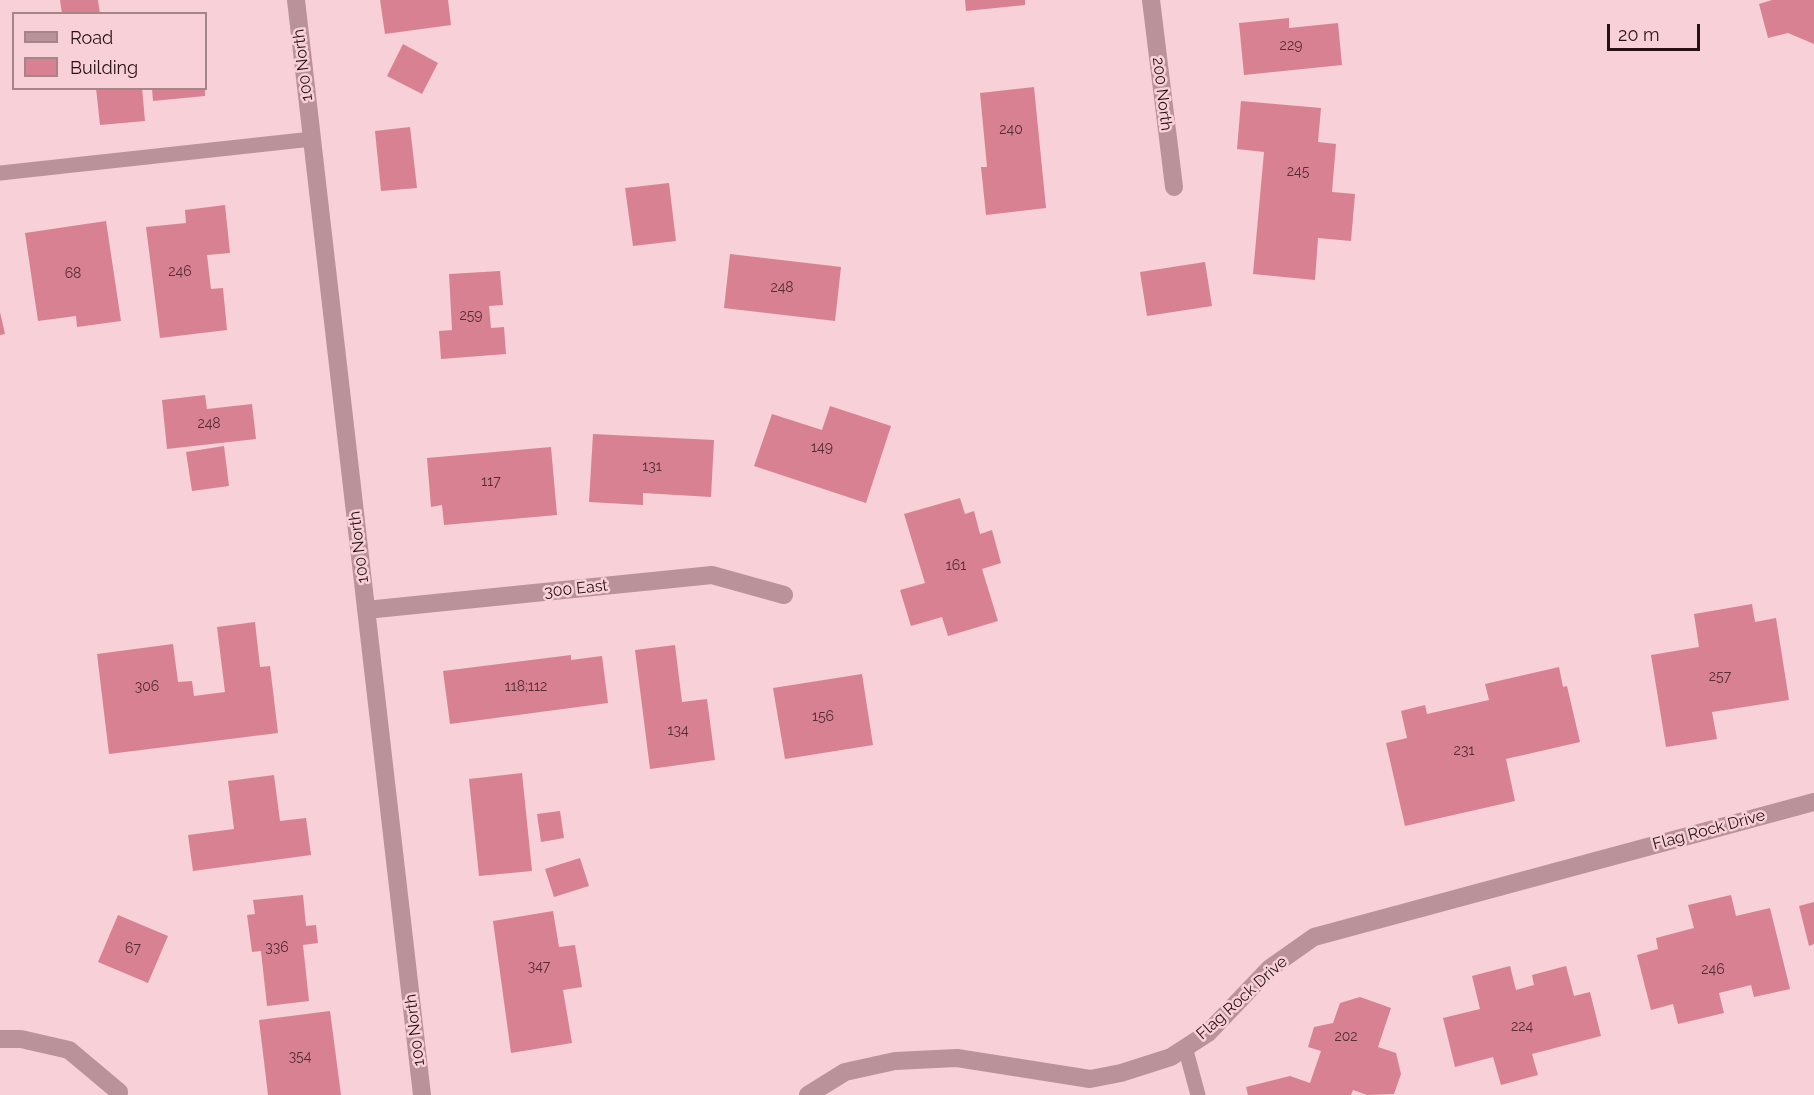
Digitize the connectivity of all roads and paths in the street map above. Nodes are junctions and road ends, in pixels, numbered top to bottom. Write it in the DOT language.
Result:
graph roads {
  1 [pos="296,0"];
  2 [pos="1151,0"];
  3 [pos="312,139"];
  4 [pos="0,173"];
  5 [pos="1174,187"];
  6 [pos="784,595"];
  7 [pos="366,609"];
  8 [pos="1814,802"];
  9 [pos="0,1039"];
  10 [pos="1185,1047"];
  11 [pos="119,1092"];
  12 [pos="423,1095"];
  13 [pos="808,1095"];
  14 [pos="1198,1095"];
  1 -- 3 [label="street, 100 North"];
  2 -- 5 [label="street, 200 North"];
  3 -- 4 [label="lane"];
  3 -- 7 [label="street, 100 North"];
  6 -- 7 [label="street, 300 East"];
  7 -- 12 [label="street, 100 North"];
  8 -- 10 [label="street, Flag Rock Drive"];
  9 -- 11 [label="street"];
  10 -- 13 [label="street, Flag Rock Drive"];
  10 -- 14 [label="lane"];
}
